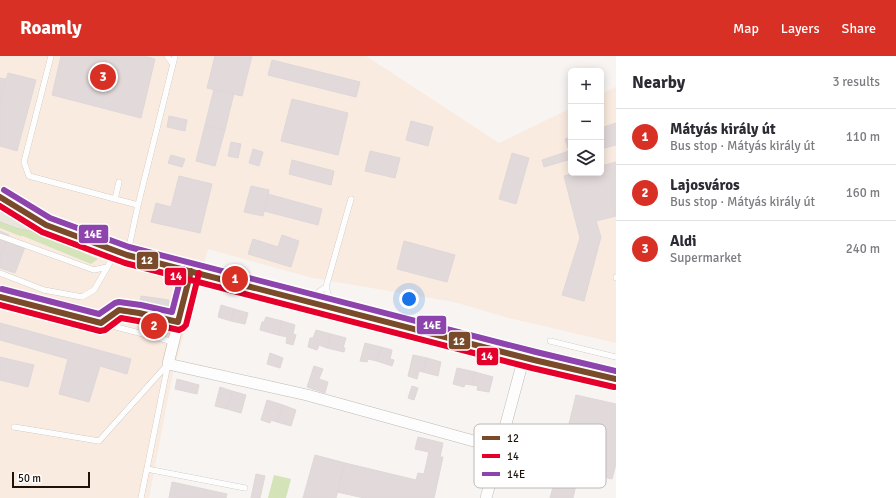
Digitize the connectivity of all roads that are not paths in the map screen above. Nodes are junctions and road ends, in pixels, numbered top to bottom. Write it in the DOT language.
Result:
graph roads {
  1 [pos="51,56"];
  2 [pos="166,56"];
  3 [pos="175,56"];
  4 [pos="173,64"];
  5 [pos="119,182"];
  6 [pos="0,197"];
  7 [pos="115,199"];
  8 [pos="351,199"];
  9 [pos="138,205"];
  10 [pos="0,212"];
  11 [pos="46,226"];
  12 [pos="0,236"];
  13 [pos="122,253"];
  14 [pos="107,267"];
  15 [pos="191,271"];
  16 [pos="0,273"];
  17 [pos="326,286"];
  18 [pos="0,297"];
  19 [pos="305,300"];
  20 [pos="332,307"];
  21 [pos="178,322"];
  22 [pos="101,323"];
  23 [pos="550,341"];
  24 [pos="174,342"];
  25 [pos="524,357"];
  26 [pos="616,357"];
  27 [pos="168,364"];
  28 [pos="616,379"];
  29 [pos="506,424"];
  30 [pos="14,427"];
  31 [pos="474,441"];
  32 [pos="147,469"];
  33 [pos="245,488"];
  34 [pos="489,488"];
  35 [pos="141,498"];
  36 [pos="486,498"];
  1 -- 7 [label="lane"];
  2 -- 4 [label="lane"];
  3 -- 4 [label="lane"];
  4 -- 9 [label="lane"];
  5 -- 7 [label="lane"];
  6 -- 11 [label="main road"];
  7 -- 9 [label="lane"];
  8 -- 17 [label="lane"];
  9 -- 13 [label="lane"];
  10 -- 11 [label="main road"];
  11 -- 13 [label="main road"];
  12 -- 14 [label="lane"];
  13 -- 14 [label="lane"];
  13 -- 15 [label="main road"];
  14 -- 16 [label="lane"];
  15 -- 19 [label="main road"];
  15 -- 21 [label="street"];
  17 -- 19 [label="lane"];
  17 -- 20 [label="lane"];
  18 -- 22 [label="lane"];
  19 -- 20 [label="main road"];
  20 -- 25 [label="main road"];
  21 -- 22 [label="lane"];
  21 -- 24 [label="street"];
  22 -- 24 [label="lane"];
  23 -- 26 [label="lane"];
  24 -- 27 [label="street"];
  25 -- 28 [label="main road"];
  25 -- 29 [label="street"];
  27 -- 30 [label="lane"];
  27 -- 31 [label="street"];
  27 -- 32 [label="lane"];
  32 -- 33 [label="lane"];
  32 -- 35 [label="lane"];
  34 -- 36 [label="street"];
}
